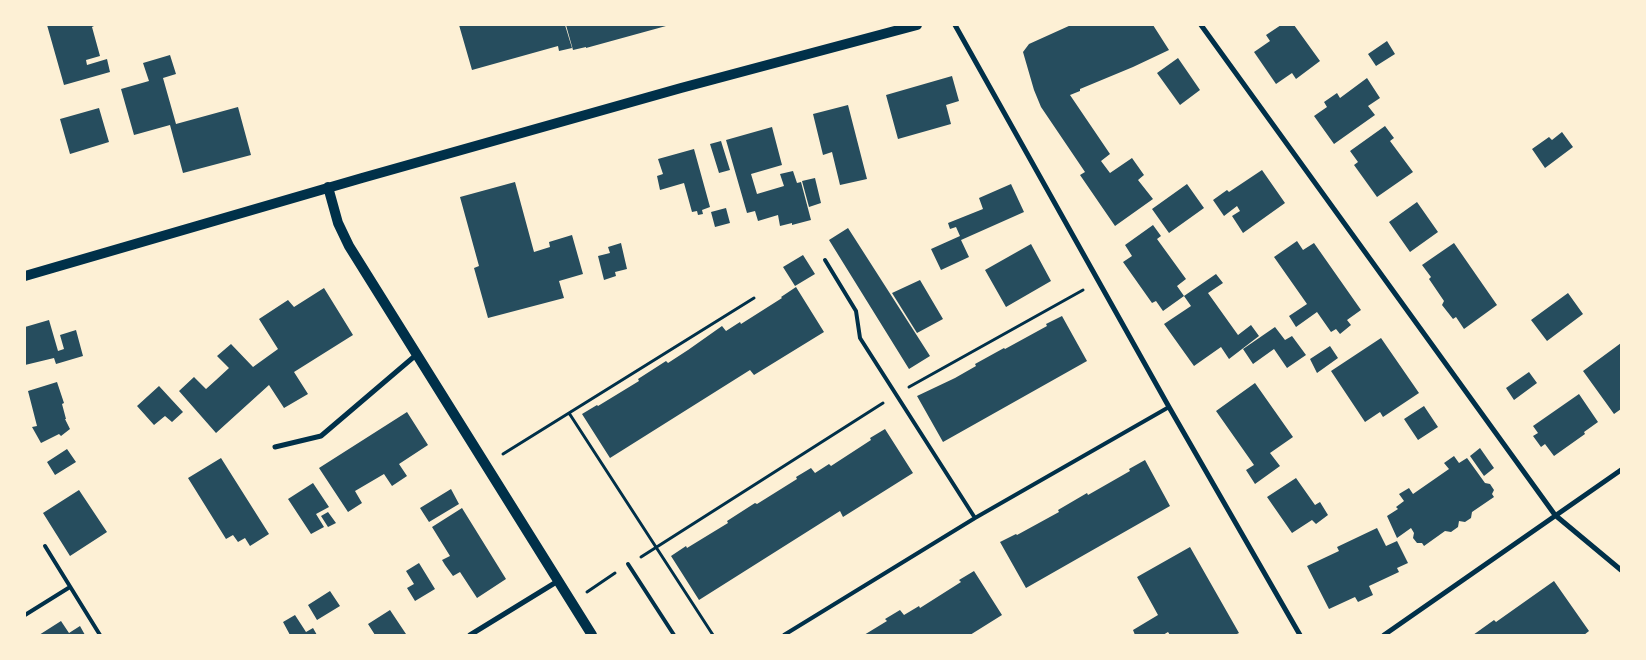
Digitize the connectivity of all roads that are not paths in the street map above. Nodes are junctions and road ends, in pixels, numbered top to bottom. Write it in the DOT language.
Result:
graph roads {
  1 [pos="917,25"];
  2 [pos="955,25"];
  3 [pos="1201,25"];
  4 [pos="328,187"];
  5 [pos="825,260"];
  6 [pos="25,276"];
  7 [pos="416,355"];
  8 [pos="1169,407"];
  9 [pos="275,447"];
  10 [pos="1621,470"];
  11 [pos="1555,515"];
  12 [pos="975,518"];
  13 [pos="44,546"];
  14 [pos="628,564"];
  15 [pos="1621,570"];
  16 [pos="558,581"];
  17 [pos="70,587"];
  18 [pos="25,615"];
  19 [pos="100,635"];
  20 [pos="470,635"];
  21 [pos="592,635"];
  22 [pos="674,635"];
  23 [pos="784,635"];
  24 [pos="1300,635"];
  25 [pos="1384,635"];
  1 -- 4 [label="main road"];
  2 -- 8 [label="street"];
  3 -- 11 [label="street"];
  4 -- 6 [label="main road"];
  4 -- 7 [label="main road"];
  5 -- 12 [label="lane"];
  7 -- 9 [label="street"];
  7 -- 16 [label="main road"];
  8 -- 12 [label="lane"];
  8 -- 24 [label="street"];
  10 -- 11 [label="street"];
  11 -- 15 [label="street"];
  11 -- 25 [label="street"];
  12 -- 23 [label="lane"];
  13 -- 17 [label="lane"];
  14 -- 22 [label="lane"];
  16 -- 20 [label="street"];
  16 -- 21 [label="main road"];
  17 -- 18 [label="lane"];
  17 -- 19 [label="lane"];
}
